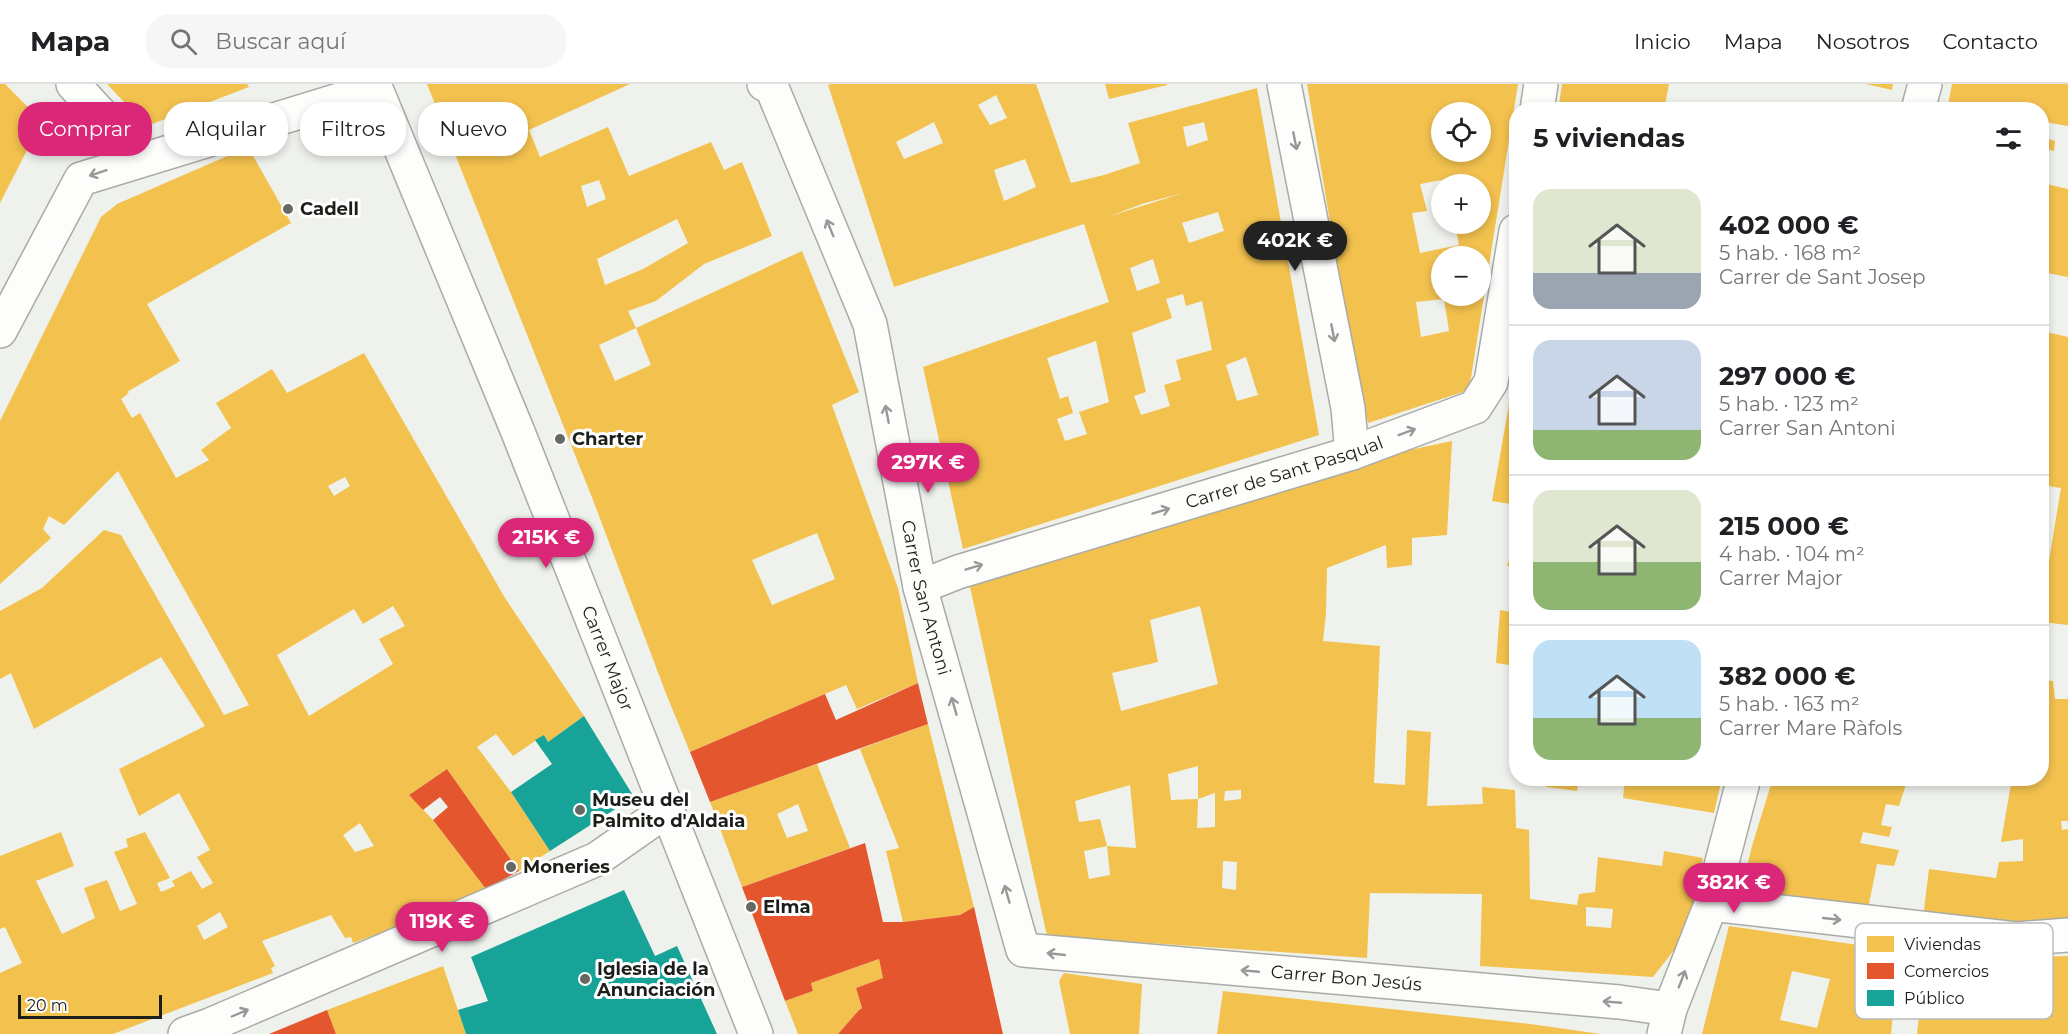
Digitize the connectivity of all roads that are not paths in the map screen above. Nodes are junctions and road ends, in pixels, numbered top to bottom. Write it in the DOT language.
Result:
graph roads {
  1 [pos="73,84"];
  2 [pos="1284,84"];
  3 [pos="1541,84"];
  4 [pos="1925,84"];
  5 [pos="772,85"];
  6 [pos="374,86"];
  7 [pos="1538,102"];
  8 [pos="1920,102"];
  9 [pos="142,159"];
  10 [pos="1509,273"];
  11 [pos="0,331"];
  12 [pos="1352,453"];
  13 [pos="920,587"];
  14 [pos="1742,786"];
  15 [pos="667,810"];
  16 [pos="1711,904"];
  17 [pos="1877,923"];
  18 [pos="2068,935"];
  19 [pos="2053,936"];
  20 [pos="1023,950"];
  21 [pos="1667,1022"];
  22 [pos="203,1031"];
  23 [pos="756,1034"];
  1 -- 9 [label="street"];
  2 -- 12 [label="street, one-way"];
  3 -- 7 [label="street"];
  4 -- 8 [label="street"];
  13 -- 5 [label="street, Carrer San Antoni, one-way"];
  6 -- 9 [label="street"];
  6 -- 15 [label="street, Carrer Major"];
  9 -- 11 [label="street, one-way"];
  12 -- 10 [label="street, Carrer de Sant Pasqual, one-way"];
  13 -- 12 [label="street, Carrer de Sant Pasqual, one-way"];
  20 -- 13 [label="street, Carrer San Antoni, one-way"];
  14 -- 16 [label="street"];
  22 -- 15 [label="street, one-way"];
  15 -- 23 [label="street, Carrer Major"];
  16 -- 17 [label="street, one-way"];
  21 -- 16 [label="street, one-way"];
  19 -- 18 [label="street, one-way"];
  21 -- 20 [label="street, Carrer Bon Jesús, one-way"];
}
